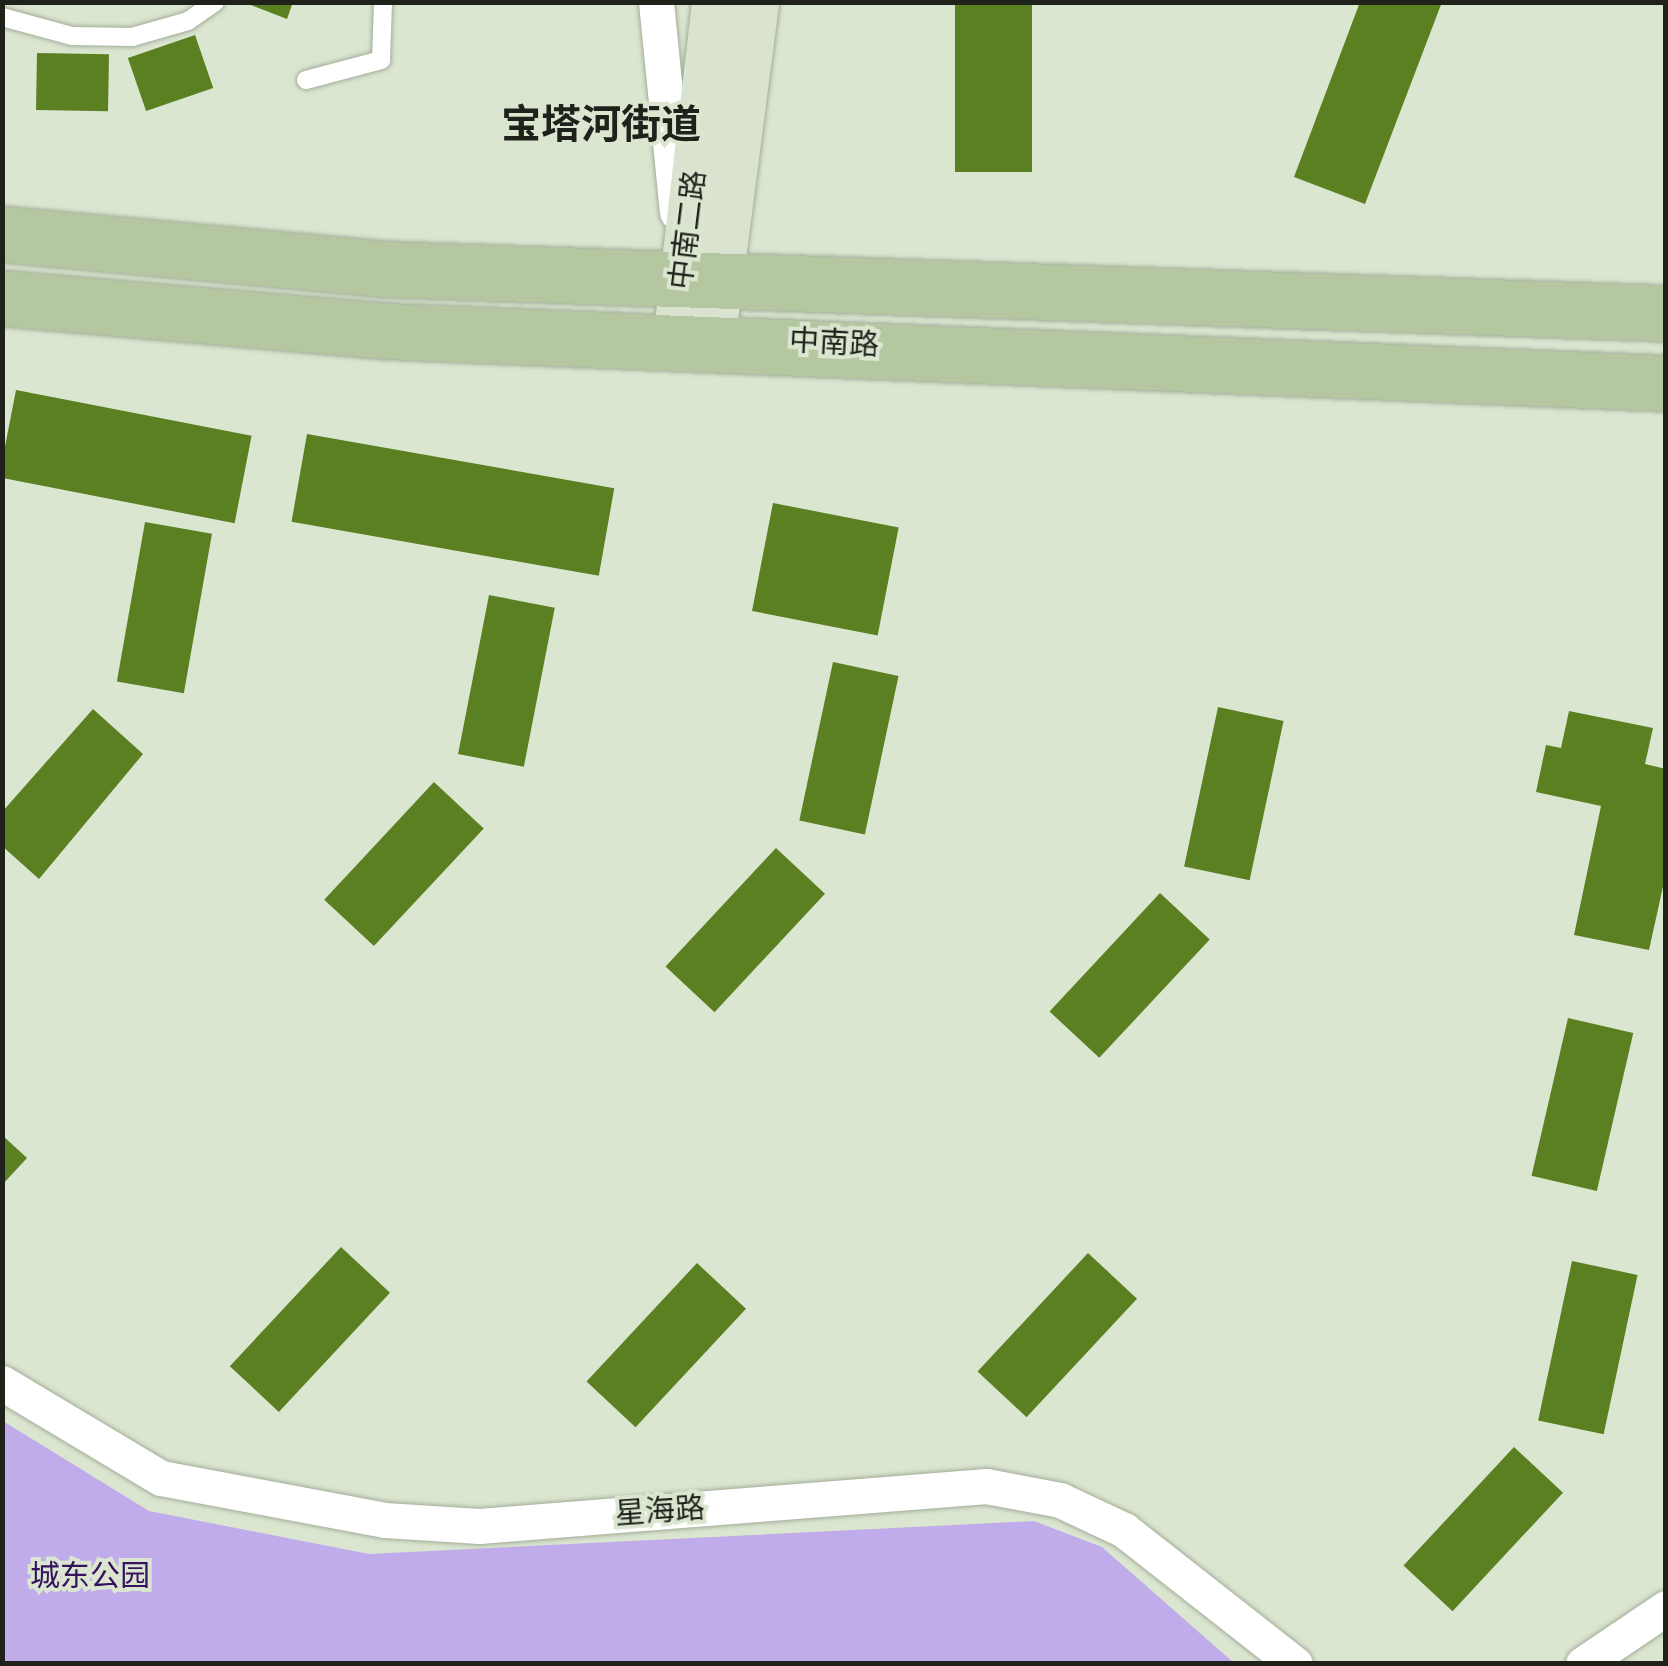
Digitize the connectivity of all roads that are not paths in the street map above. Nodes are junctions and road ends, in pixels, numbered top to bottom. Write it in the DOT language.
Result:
graph roads {
  1 [pos="215,2"];
  2 [pos="383,2"];
  3 [pos="656,2"];
  4 [pos="717,2"];
  5 [pos="754,2"];
  6 [pos="2,16"];
  7 [pos="306,80"];
  8 [pos="2,234"];
  9 [pos="701,278"];
  10 [pos="2,298"];
  11 [pos="1666,314"];
  12 [pos="694,339"];
  13 [pos="1666,383"];
  14 [pos="2,1383"];
  15 [pos="1666,1608"];
  16 [pos="1295,1664"];
  17 [pos="1584,1664"];
  1 -- 6 [label="lane"];
  2 -- 7 [label="lane"];
  3 -- 9 [label="street"];
  4 -- 9 [label="main road, 中南二路"];
  5 -- 9 [label="main road, 中南二路"];
  8 -- 9 [label="main road, 中南路"];
  9 -- 11 [label="main road, 中南路"];
  9 -- 12 [label="main road, 中南二路"];
  10 -- 12 [label="main road, 中南路"];
  12 -- 13 [label="main road, 中南路"];
  14 -- 16 [label="street, 星海路"];
  15 -- 17 [label="street"];
}
